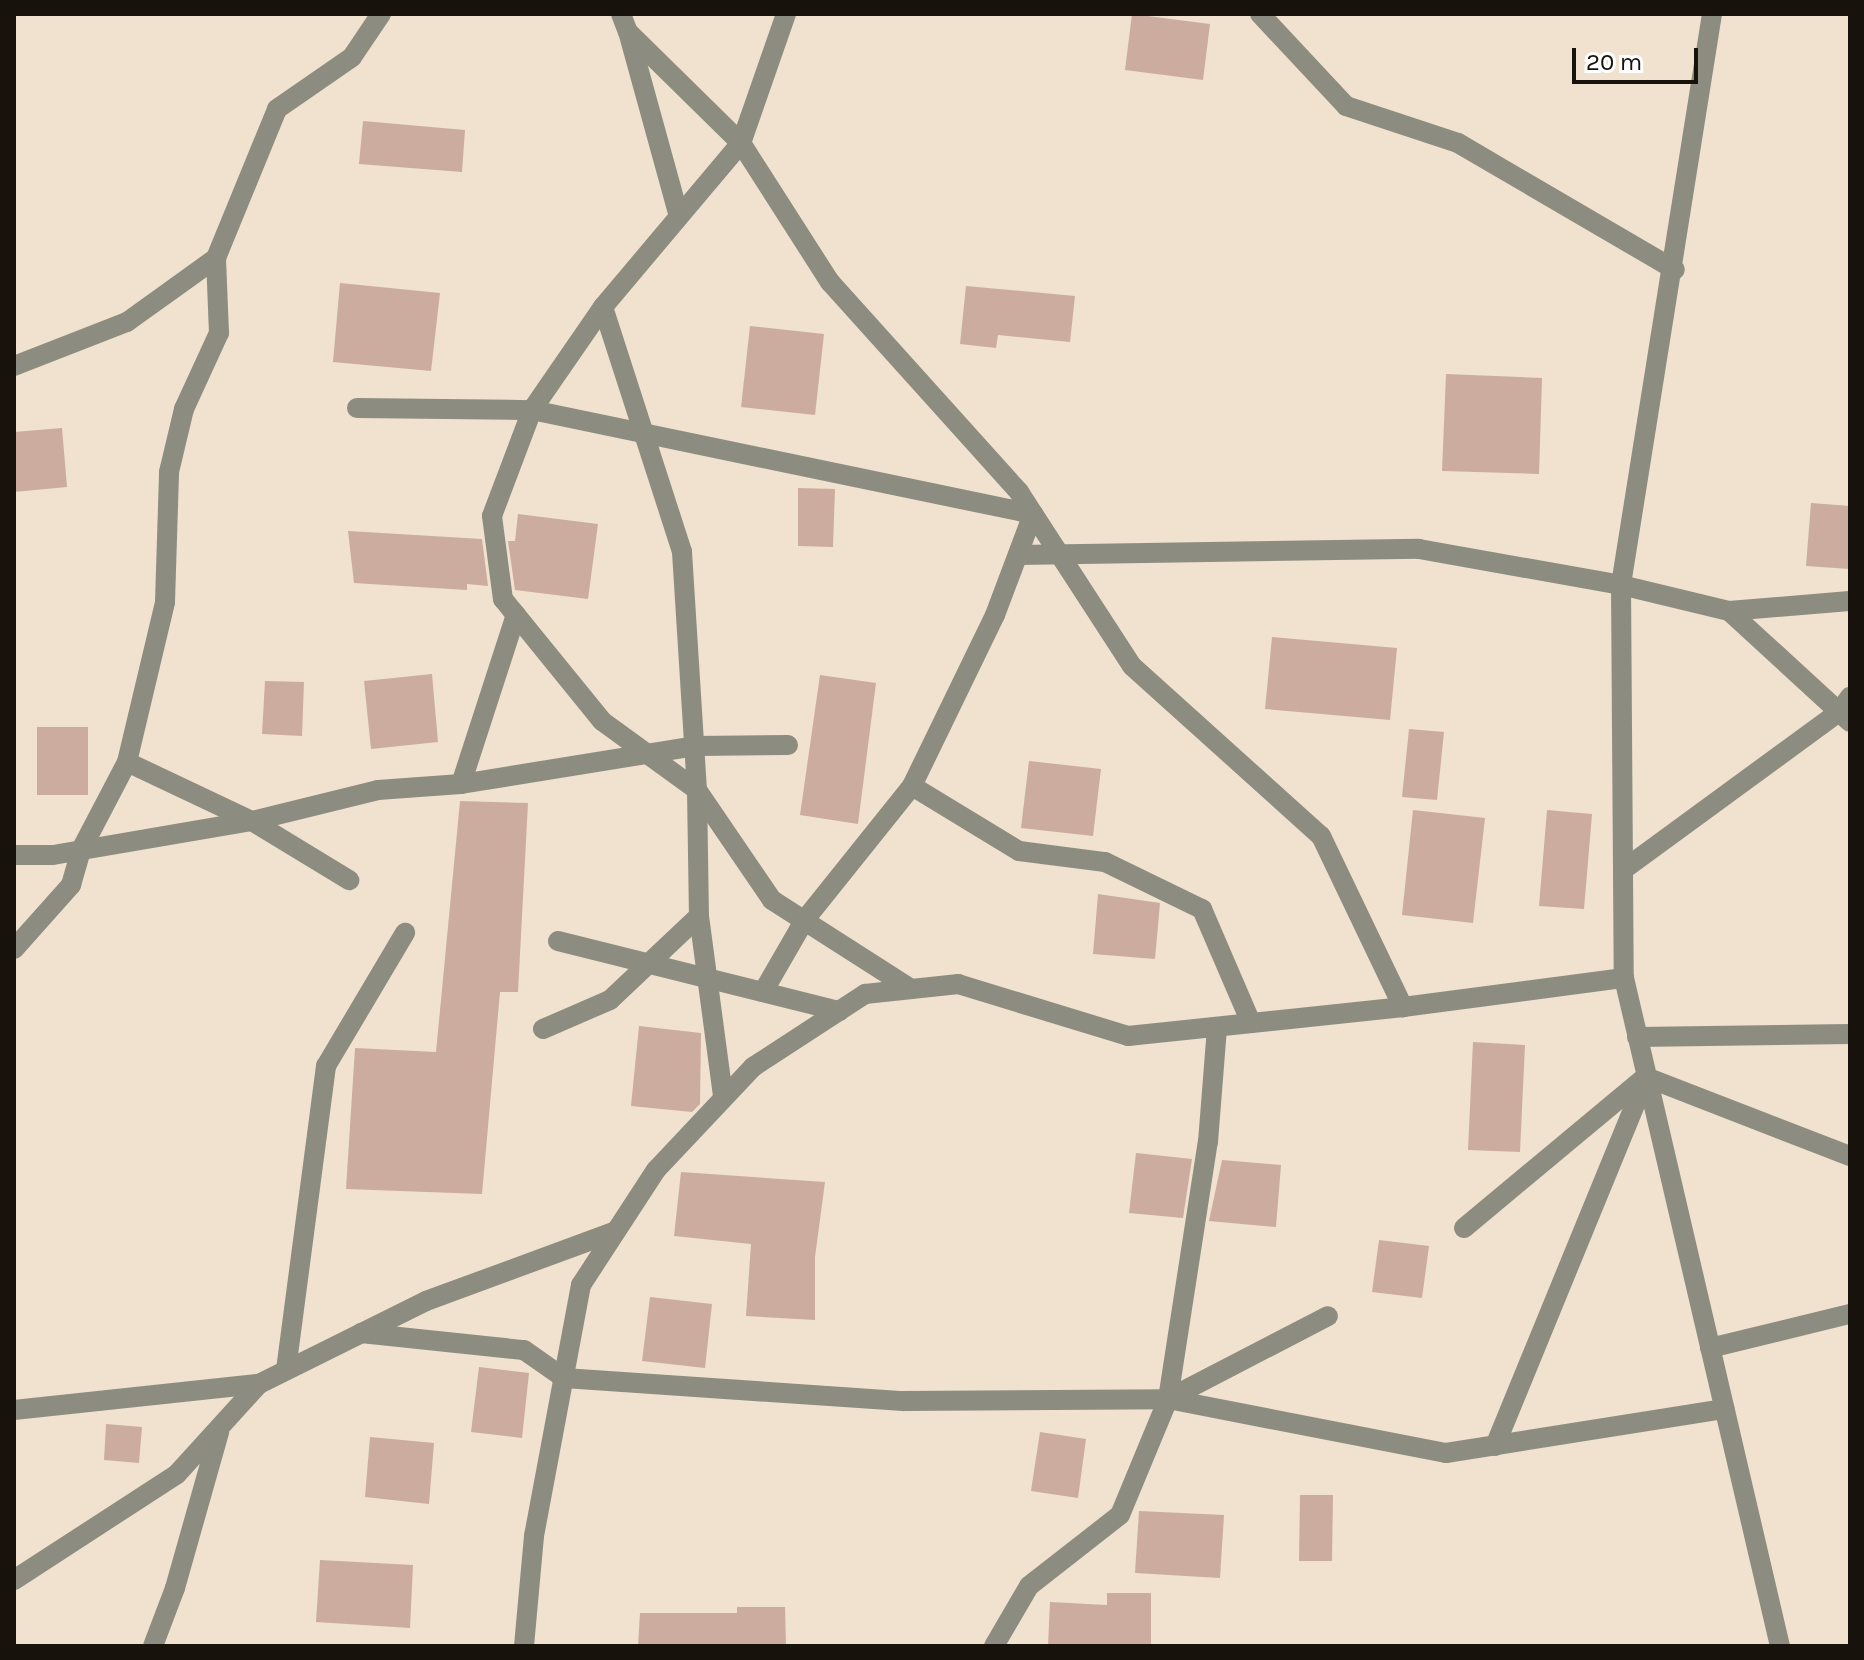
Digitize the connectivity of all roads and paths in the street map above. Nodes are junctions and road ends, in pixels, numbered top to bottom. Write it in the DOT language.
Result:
graph roads {
  1 [pos="381,14"];
  2 [pos="786,14"];
  3 [pos="1260,14"];
  4 [pos="1712,14"];
  5 [pos="625,23"];
  6 [pos="741,143"];
  7 [pos="679,216"];
  8 [pos="216,258"];
  9 [pos="1675,270"];
  10 [pos="603,307"];
  11 [pos="14,366"];
  12 [pos="357,408"];
  13 [pos="532,410"];
  14 [pos="643,430"];
  15 [pos="1033,514"];
  16 [pos="1058,552"];
  17 [pos="1018,555"];
  18 [pos="1621,585"];
  19 [pos="1850,601"];
  20 [pos="1729,611"];
  21 [pos="516,615"];
  22 [pos="1846,711"];
  23 [pos="788,745"];
  24 [pos="695,746"];
  25 [pos="650,755"];
  26 [pos="127,762"];
  27 [pos="461,784"];
  28 [pos="912,786"];
  29 [pos="697,790"];
  30 [pos="252,821"];
  31 [pos="81,850"];
  32 [pos="14,855"];
  33 [pos="1623,870"];
  34 [pos="349,880"];
  35 [pos="699,916"];
  36 [pos="804,921"];
  37 [pos="405,933"];
  38 [pos="558,941"];
  39 [pos="14,949"];
  40 [pos="649,964"];
  41 [pos="707,978"];
  42 [pos="1624,978"];
  43 [pos="911,989"];
  44 [pos="763,992"];
  45 [pos="1403,1007"];
  46 [pos="839,1011"];
  47 [pos="1251,1023"];
  48 [pos="1217,1027"];
  49 [pos="543,1029"];
  50 [pos="1850,1034"];
  51 [pos="1637,1037"];
  52 [pos="1646,1077"];
  53 [pos="723,1097"];
  54 [pos="1850,1156"];
  55 [pos="1464,1228"];
  56 [pos="616,1231"];
  57 [pos="1850,1314"];
  58 [pos="1328,1316"];
  59 [pos="361,1333"];
  60 [pos="1710,1348"];
  61 [pos="286,1370"];
  62 [pos="564,1378"];
  63 [pos="259,1384"];
  64 [pos="1168,1399"];
  65 [pos="1725,1409"];
  66 [pos="14,1410"];
  67 [pos="220,1427"];
  68 [pos="1495,1446"];
  69 [pos="14,1580"];
  70 [pos="153,1646"];
  71 [pos="524,1646"];
  72 [pos="994,1646"];
  73 [pos="1780,1646"];
  1 -- 8 [label="street"];
  2 -- 6 [label="street"];
  3 -- 9 [label="street"];
  4 -- 9 [label="street"];
  5 -- 6 [label="street"];
  5 -- 7 [label="street"];
  6 -- 7 [label="street"];
  6 -- 15 [label="street"];
  7 -- 10 [label="street"];
  8 -- 11 [label="street"];
  8 -- 26 [label="street"];
  9 -- 18 [label="street"];
  10 -- 13 [label="street"];
  10 -- 14 [label="street"];
  12 -- 13 [label="street"];
  13 -- 14 [label="street"];
  13 -- 21 [label="street"];
  14 -- 15 [label="street"];
  14 -- 24 [label="street"];
  15 -- 16 [label="street"];
  15 -- 17 [label="street"];
  16 -- 17 [label="street"];
  16 -- 18 [label="street"];
  16 -- 45 [label="street"];
  17 -- 28 [label="street"];
  18 -- 20 [label="street"];
  18 -- 33 [label="street"];
  19 -- 20 [label="street"];
  20 -- 22 [label="street"];
  21 -- 25 [label="street"];
  21 -- 27 [label="street"];
  22 -- 33 [label="street"];
  23 -- 24 [label="street"];
  24 -- 25 [label="street"];
  24 -- 29 [label="street"];
  25 -- 27 [label="street"];
  25 -- 29 [label="street"];
  26 -- 30 [label="street"];
  26 -- 31 [label="street"];
  27 -- 30 [label="street"];
  28 -- 36 [label="street"];
  28 -- 47 [label="street"];
  29 -- 35 [label="street"];
  29 -- 36 [label="street"];
  30 -- 31 [label="street"];
  30 -- 34 [label="street"];
  31 -- 32 [label="street"];
  31 -- 39 [label="street"];
  33 -- 42 [label="street"];
  35 -- 40 [label="street"];
  35 -- 41 [label="street"];
  36 -- 43 [label="street"];
  36 -- 44 [label="street"];
  37 -- 61 [label="street"];
  38 -- 40 [label="street"];
  40 -- 41 [label="street"];
  40 -- 49 [label="street"];
  41 -- 44 [label="street"];
  41 -- 53 [label="street"];
  42 -- 45 [label="street"];
  42 -- 51 [label="street"];
  43 -- 46 [label="street"];
  43 -- 48 [label="street"];
  44 -- 46 [label="street"];
  45 -- 47 [label="street"];
  46 -- 53 [label="street"];
  47 -- 48 [label="street"];
  48 -- 64 [label="street"];
  50 -- 51 [label="street"];
  51 -- 52 [label="street"];
  52 -- 54 [label="street"];
  52 -- 55 [label="street"];
  52 -- 60 [label="street"];
  52 -- 68 [label="street"];
  53 -- 56 [label="street"];
  56 -- 59 [label="street"];
  56 -- 62 [label="street"];
  57 -- 60 [label="street"];
  58 -- 64 [label="street"];
  59 -- 61 [label="street"];
  59 -- 62 [label="street"];
  60 -- 65 [label="street"];
  61 -- 63 [label="street"];
  62 -- 64 [label="street"];
  62 -- 71 [label="street"];
  63 -- 66 [label="street"];
  63 -- 67 [label="street"];
  64 -- 68 [label="street"];
  64 -- 72 [label="street"];
  65 -- 68 [label="street"];
  65 -- 73 [label="street"];
  67 -- 69 [label="street"];
  67 -- 70 [label="street"];
}
